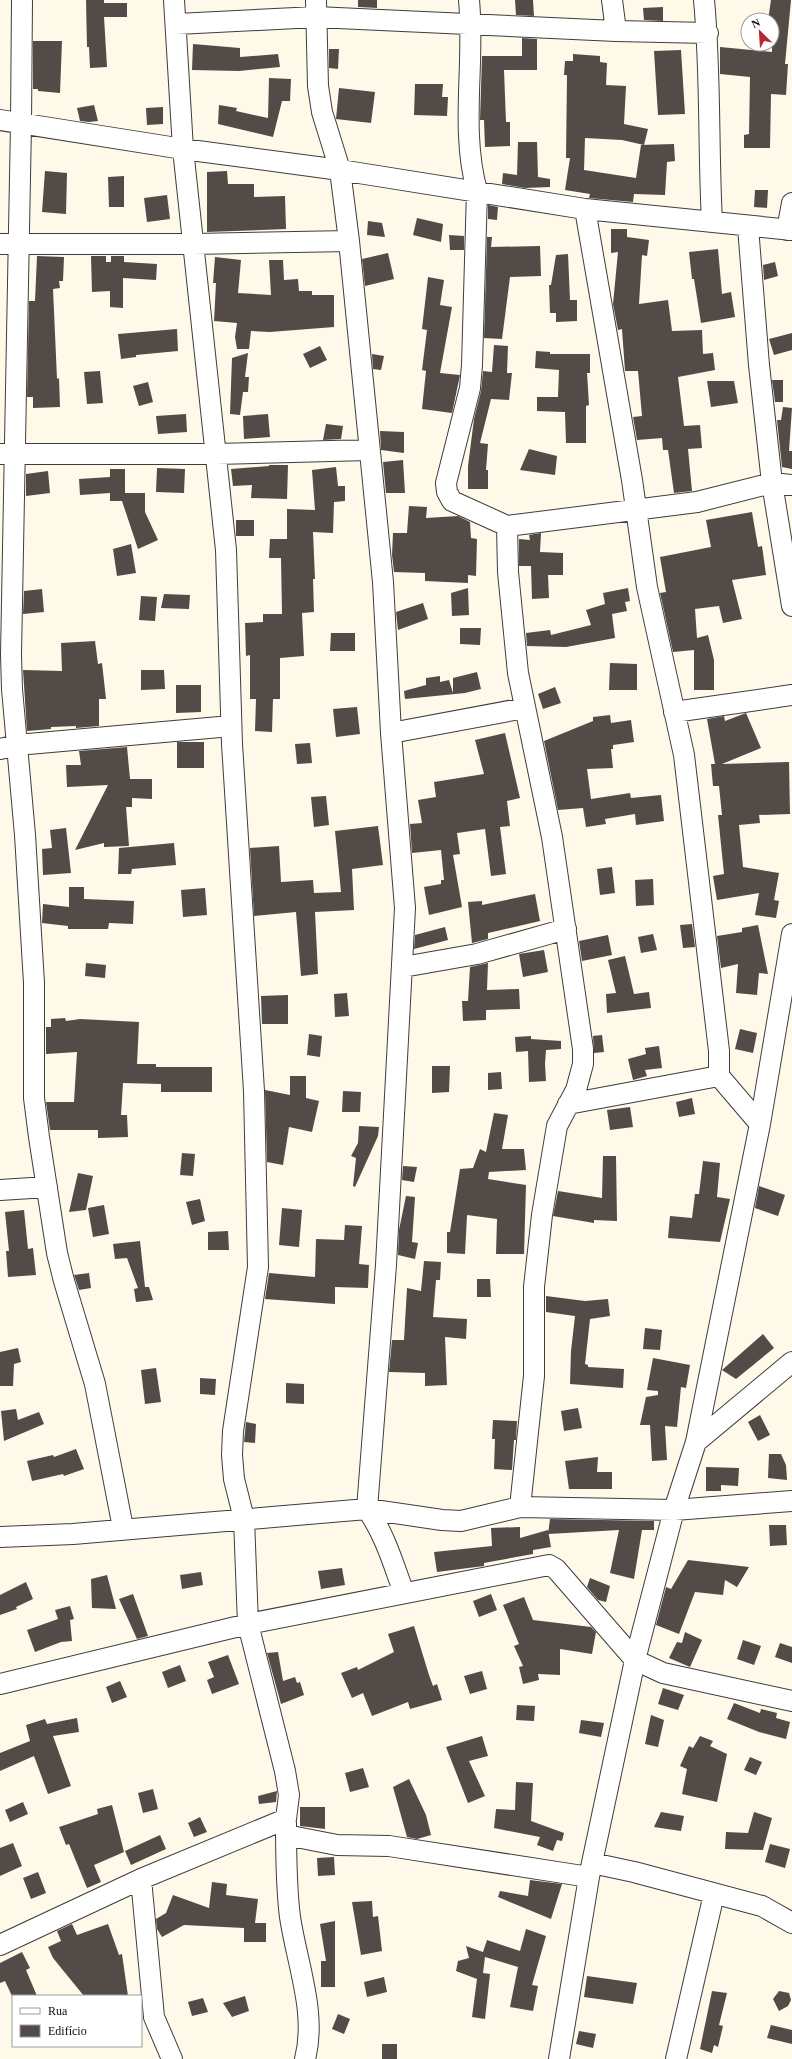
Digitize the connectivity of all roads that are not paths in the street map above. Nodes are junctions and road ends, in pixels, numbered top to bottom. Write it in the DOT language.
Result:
graph roads {
  1 [pos="22,0"];
  2 [pos="174,0"];
  3 [pos="469,0"];
  4 [pos="612,0"];
  5 [pos="704,0"];
  6 [pos="316,9"];
  7 [pos="177,24"];
  8 [pos="471,24"];
  9 [pos="616,31"];
  10 [pos="708,33"];
  11 [pos="0,120"];
  12 [pos="21,124"];
  13 [pos="183,149"];
  14 [pos="340,170"];
  15 [pos="477,191"];
  16 [pos="792,203"];
  17 [pos="585,209"];
  18 [pos="712,222"];
  19 [pos="748,227"];
  20 [pos="789,230"];
  21 [pos="349,241"];
  22 [pos="9,244"];
  23 [pos="194,244"];
  24 [pos="369,450"];
  25 [pos="216,454"];
  26 [pos="8,455"];
  27 [pos="772,483"];
  28 [pos="792,485"];
  29 [pos="636,508"];
  30 [pos="507,526"];
  31 [pos="792,606"];
  32 [pos="792,695"];
  33 [pos="525,708"];
  34 [pos="674,712"];
  35 [pos="231,726"];
  36 [pos="391,733"];
  37 [pos="9,747"];
  38 [pos="566,929"];
  39 [pos="792,934"];
  40 [pos="403,967"];
  41 [pos="720,1076"];
  42 [pos="568,1104"];
  43 [pos="760,1124"];
  44 [pos="47,1186"];
  45 [pos="0,1190"];
  46 [pos="792,1362"];
  47 [pos="696,1442"];
  48 [pos="791,1503"];
  49 [pos="520,1507"];
  50 [pos="367,1509"];
  51 [pos="674,1510"];
  52 [pos="244,1519"];
  53 [pos="123,1528"];
  54 [pos="0,1537"];
  55 [pos="404,1593"];
  56 [pos="248,1624"];
  57 [pos="635,1660"];
  58 [pos="0,1684"];
  59 [pos="792,1701"];
  60 [pos="286,1827"];
  61 [pos="591,1870"];
  62 [pos="141,1879"];
  63 [pos="714,1894"];
  64 [pos="792,1923"];
  65 [pos="0,1945"];
  66 [pos="172,2059"];
  67 [pos="305,2059"];
  68 [pos="559,2059"];
  69 [pos="676,2059"];
  1 -- 12 [label="street"];
  2 -- 7 [label="street"];
  3 -- 8 [label="street"];
  4 -- 9 [label="street"];
  5 -- 10 [label="street"];
  6 -- 7 [label="street"];
  6 -- 8 [label="street"];
  6 -- 14 [label="street"];
  7 -- 13 [label="street"];
  8 -- 9 [label="street"];
  8 -- 15 [label="street"];
  9 -- 10 [label="street"];
  10 -- 18 [label="street"];
  11 -- 12 [label="street"];
  12 -- 13 [label="street"];
  12 -- 22 [label="street"];
  13 -- 14 [label="street"];
  13 -- 23 [label="street"];
  14 -- 15 [label="street"];
  14 -- 21 [label="street"];
  15 -- 17 [label="street"];
  15 -- 30 [label="street"];
  16 -- 20 [label="street"];
  17 -- 18 [label="street"];
  17 -- 29 [label="street"];
  18 -- 19 [label="street"];
  19 -- 20 [label="street"];
  19 -- 27 [label="street"];
  21 -- 23 [label="street"];
  21 -- 24 [label="street"];
  22 -- 23 [label="street"];
  22 -- 26 [label="street"];
  23 -- 25 [label="street"];
  24 -- 25 [label="street"];
  24 -- 36 [label="street"];
  25 -- 26 [label="street"];
  25 -- 35 [label="street"];
  26 -- 37 [label="street"];
  27 -- 28 [label="street"];
  27 -- 29 [label="street"];
  27 -- 31 [label="street"];
  29 -- 30 [label="street"];
  29 -- 34 [label="street"];
  30 -- 33 [label="street"];
  32 -- 34 [label="street"];
  33 -- 36 [label="street"];
  33 -- 38 [label="street"];
  34 -- 41 [label="street"];
  35 -- 37 [label="street"];
  35 -- 52 [label="street"];
  36 -- 40 [label="street"];
  37 -- 44 [label="street"];
  38 -- 40 [label="street"];
  38 -- 42 [label="street"];
  39 -- 43 [label="street"];
  40 -- 50 [label="street"];
  41 -- 42 [label="street"];
  41 -- 43 [label="street"];
  42 -- 49 [label="street"];
  43 -- 47 [label="street"];
  44 -- 45 [label="street"];
  44 -- 53 [label="street"];
  46 -- 47 [label="street"];
  47 -- 51 [label="street"];
  48 -- 51 [label="street"];
  49 -- 50 [label="street"];
  49 -- 51 [label="street"];
  50 -- 52 [label="street"];
  50 -- 55 [label="street"];
  51 -- 57 [label="street"];
  52 -- 53 [label="street"];
  52 -- 56 [label="street"];
  53 -- 54 [label="street"];
  55 -- 56 [label="street"];
  55 -- 57 [label="street"];
  56 -- 58 [label="street"];
  56 -- 60 [label="street"];
  57 -- 59 [label="street"];
  57 -- 61 [label="street"];
  60 -- 61 [label="street"];
  60 -- 62 [label="street"];
  60 -- 67 [label="street"];
  61 -- 63 [label="street"];
  61 -- 68 [label="street"];
  62 -- 65 [label="street"];
  62 -- 66 [label="street"];
  63 -- 64 [label="street"];
  63 -- 69 [label="street"];
}
